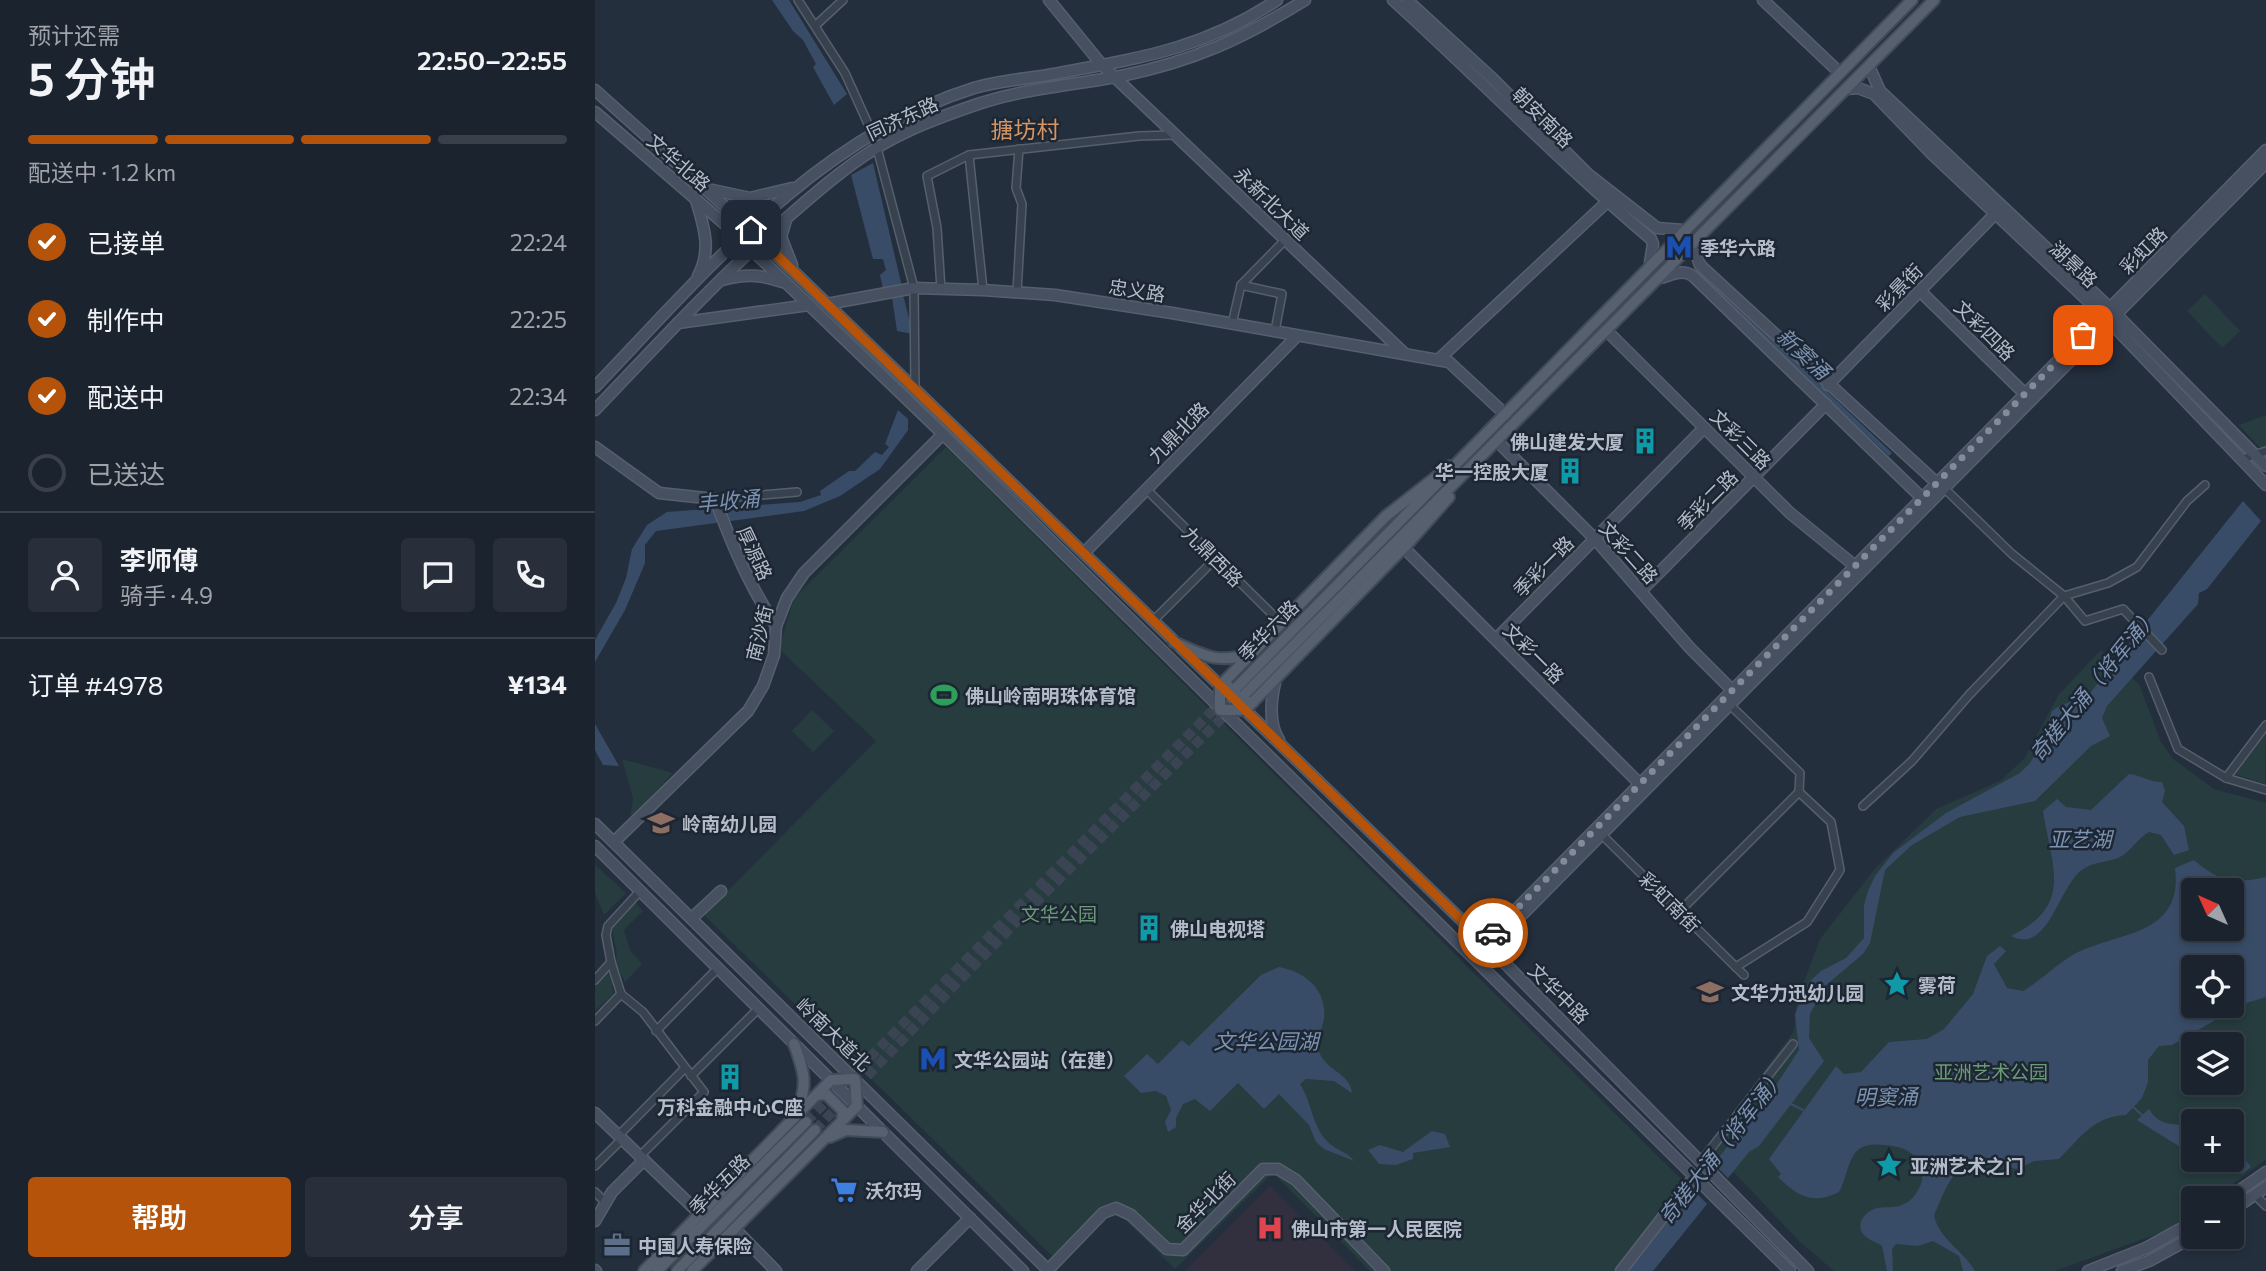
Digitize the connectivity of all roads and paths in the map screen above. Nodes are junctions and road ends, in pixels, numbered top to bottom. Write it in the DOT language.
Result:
graph roads {
  1 [pos="798,0"];
  2 [pos="843,0"];
  3 [pos="1049,0"];
  4 [pos="1277,0"];
  5 [pos="1305,0"];
  6 [pos="1393,0"];
  7 [pos="1407,0"];
  8 [pos="1763,0"];
  9 [pos="1912,0"];
  10 [pos="1934,0"];
  11 [pos="816,25"];
  12 [pos="1102,65"];
  13 [pos="1869,66"];
  14 [pos="1840,73"];
  15 [pos="1114,77"];
  16 [pos="1846,89"];
  17 [pos="595,90"];
  18 [pos="595,112"];
  19 [pos="873,135"];
  20 [pos="1175,135"];
  21 [pos="877,148"];
  22 [pos="1019,149"];
  23 [pos="2266,150"];
  24 [pos="969,155"];
  25 [pos="2266,163"];
  26 [pos="802,184"];
  27 [pos="705,188"];
  28 [pos="696,200"];
  29 [pos="1607,202"];
  30 [pos="1995,214"];
  31 [pos="786,219"];
  32 [pos="751,230"];
  33 [pos="1683,230"];
  34 [pos="741,240"];
  35 [pos="762,240"];
  36 [pos="1285,240"];
  37 [pos="1693,246"];
  38 [pos="752,250"];
  39 [pos="1650,263"];
  40 [pos="1703,268"];
  41 [pos="797,275"];
  42 [pos="1693,276"];
  43 [pos="1661,278"];
  44 [pos="719,281"];
  45 [pos="694,285"];
  46 [pos="788,285"];
  47 [pos="1241,285"];
  48 [pos="912,289"];
  49 [pos="941,289"];
  50 [pos="983,290"];
  51 [pos="1920,291"];
  52 [pos="1017,292"];
  53 [pos="827,304"];
  54 [pos="809,305"];
  55 [pos="2109,315"];
  56 [pos="678,323"];
  57 [pos="1232,324"];
  58 [pos="1275,331"];
  59 [pos="1607,331"];
  60 [pos="1297,336"];
  61 [pos="1405,354"];
  62 [pos="1439,360"];
  63 [pos="1828,385"];
  64 [pos="595,387"];
  65 [pos="915,389"];
  66 [pos="2025,394"];
  67 [pos="1826,404"];
  68 [pos="595,410"];
  69 [pos="1506,415"];
  70 [pos="1704,428"];
  71 [pos="943,433"];
  72 [pos="1497,441"];
  73 [pos="1892,445"];
  74 [pos="595,447"];
  75 [pos="2261,453"];
  76 [pos="1471,458"];
  77 [pos="1882,459"];
  78 [pos="2243,459"];
  79 [pos="2266,466"];
  80 [pos="1755,477"];
  81 [pos="2205,485"];
  82 [pos="2266,485"];
  83 [pos="1940,488"];
  84 [pos="1146,489"];
  85 [pos="797,492"];
  86 [pos="1922,498"];
  87 [pos="717,503"];
  88 [pos="1595,539"];
  89 [pos="1404,548"];
  90 [pos="1084,553"];
  91 [pos="1216,558"];
  92 [pos="1855,566"];
  93 [pos="1642,590"];
  94 [pos="2064,596"];
  95 [pos="1153,621"];
  96 [pos="1281,624"];
  97 [pos="776,626"];
  98 [pos="1496,639"];
  99 [pos="1174,642"];
  100 [pos="2161,649"];
  101 [pos="1253,652"];
  102 [pos="2149,677"];
  103 [pos="1276,679"];
  104 [pos="1223,682"];
  105 [pos="1733,690"];
  106 [pos="1245,698"];
  107 [pos="1730,705"];
  108 [pos="1220,710"];
  109 [pos="2266,724"];
  110 [pos="1288,752"];
  111 [pos="2226,778"];
  112 [pos="1640,784"];
  113 [pos="2266,790"];
  114 [pos="1799,792"];
  115 [pos="1863,806"];
  116 [pos="595,824"];
  117 [pos="1599,832"];
  118 [pos="614,842"];
  119 [pos="595,846"];
  120 [pos="640,891"];
  121 [pos="721,891"];
  122 [pos="1686,905"];
  123 [pos="692,918"];
  124 [pos="1487,945"];
  125 [pos="611,962"];
  126 [pos="1735,967"];
  127 [pos="718,968"];
  128 [pos="1744,975"];
  129 [pos="595,981"];
  130 [pos="621,994"];
  131 [pos="759,1008"];
  132 [pos="595,1021"];
  133 [pos="656,1031"];
  134 [pos="794,1044"];
  135 [pos="1793,1044"];
  136 [pos="684,1069"];
  137 [pos="691,1076"];
  138 [pos="855,1079"];
  139 [pos="831,1080"];
  140 [pos="817,1095"];
  141 [pos="856,1106"];
  142 [pos="595,1114"];
  143 [pos="793,1119"];
  144 [pos="842,1120"];
  145 [pos="806,1122"];
  146 [pos="815,1130"];
  147 [pos="883,1132"];
  148 [pos="620,1137"];
  149 [pos="821,1141"];
  150 [pos="642,1158"];
  151 [pos="1706,1164"];
  152 [pos="595,1166"];
  153 [pos="2266,1172"];
  154 [pos="1696,1179"];
  155 [pos="2244,1187"];
  156 [pos="2266,1187"];
  157 [pos="595,1192"];
  158 [pos="2255,1195"];
  159 [pos="605,1202"];
  160 [pos="2244,1202"];
  161 [pos="2266,1206"];
  162 [pos="700,1214"];
  163 [pos="969,1218"];
  164 [pos="595,1221"];
  165 [pos="735,1229"];
  166 [pos="2181,1229"];
  167 [pos="2181,1244"];
  168 [pos="1048,1270"];
  169 [pos="644,1271"];
  170 [pos="657,1271"];
  171 [pos="677,1271"];
  172 [pos="692,1271"];
  173 [pos="776,1271"];
  174 [pos="917,1271"];
  175 [pos="1023,1271"];
  176 [pos="1384,1271"];
  177 [pos="1621,1271"];
  178 [pos="1790,1271"];
  179 [pos="1808,1271"];
  180 [pos="2088,1271"];
  181 [pos="2122,1271"];
  1 -- 11 [label="street"];
  2 -- 11 [label="street"];
  3 -- 12 [label="main road, 永新北大道"];
  4 -- 12 [label="main road, 同济东路"];
  5 -- 15 [label="main road, 同济东路"];
  6 -- 29 [label="main road, 朝安南路"];
  7 -- 33 [label="main road, 朝安南路"];
  8 -- 14 [label="main road"];
  9 -- 14 [label="main road, 季华六路"];
  10 -- 13 [label="main road, 季华六路"];
  11 -- 19 [label="street"];
  12 -- 15 [label="main road, 永新北大道"];
  12 -- 19 [label="main road, 同济东路"];
  13 -- 16 [label="main road, 季华六路"];
  13 -- 55 [label="main road, 湖景路"];
  14 -- 33 [label="main road, 季华六路"];
  15 -- 20 [label="main road, 永新北大道"];
  15 -- 21 [label="main road, 同济东路"];
  16 -- 30 [label="main road, 湖景路"];
  16 -- 37 [label="main road, 季华六路"];
  17 -- 27 [label="main road, 文华北路"];
  18 -- 28 [label="main road, 文华北路"];
  19 -- 26 [label="main road, 同济东路"];
  20 -- 22 [label="street"];
  20 -- 36 [label="main road, 永新北大道"];
  21 -- 31 [label="main road, 同济东路"];
  21 -- 48 [label="street"];
  22 -- 24 [label="street"];
  22 -- 52 [label="street"];
  23 -- 55 [label="main road, 彩虹路"];
  24 -- 49 [label="street"];
  24 -- 50 [label="street"];
  25 -- 55 [label="main road, 彩虹路"];
  26 -- 27 [label="main road"];
  26 -- 32 [label="main road, 同济东路"];
  27 -- 32 [label="main road, 文华北路"];
  28 -- 34 [label="main road, 文华北路"];
  28 -- 45 [label="main road"];
  29 -- 39 [label="main road, 朝安南路"];
  29 -- 62 [label="main road"];
  30 -- 51 [label="main road, 彩景街"];
  30 -- 55 [label="main road, 湖景路"];
  31 -- 35 [label="main road, 同济东路"];
  31 -- 41 [label="main road"];
  32 -- 34 [label="main road, 同济东路"];
  32 -- 35 [label="main road, 文华北路"];
  33 -- 39 [label="main road, 季华六路"];
  34 -- 38 [label="main road, 文华北路"];
  34 -- 45 [label="main road, 同济东路"];
  35 -- 38 [label="main road, 同济东路"];
  35 -- 41 [label="main road, 文华北路"];
  36 -- 47 [label="street"];
  36 -- 61 [label="main road, 永新北大道"];
  37 -- 40 [label="main road"];
  37 -- 43 [label="main road, 季华六路"];
  38 -- 44 [label="main road, 同济东路"];
  38 -- 46 [label="main road, 文华北路"];
  39 -- 69 [label="main road, 季华六路"];
  40 -- 42 [label="main road"];
  40 -- 63 [label="main road"];
  41 -- 53 [label="main road, 文华北路"];
  42 -- 43 [label="main road"];
  42 -- 67 [label="main road"];
  43 -- 59 [label="main road, 季华六路"];
  44 -- 46 [label="main road"];
  44 -- 56 [label="main road, 同济东路"];
  45 -- 64 [label="main road, 同济东路"];
  46 -- 54 [label="main road, 文华北路"];
  47 -- 57 [label="street"];
  47 -- 58 [label="street"];
  48 -- 49 [label="main road, 忠义路"];
  48 -- 53 [label="main road, 忠义路"];
  48 -- 65 [label="street"];
  49 -- 50 [label="main road, 忠义路"];
  50 -- 52 [label="main road, 忠义路"];
  51 -- 63 [label="main road, 彩景街"];
  51 -- 66 [label="main road, 文彩四路"];
  52 -- 57 [label="main road, 忠义路"];
  53 -- 65 [label="main road, 文华北路"];
  54 -- 56 [label="main road"];
  54 -- 71 [label="main road, 文华北路"];
  55 -- 66 [label="main road, 彩虹路"];
  55 -- 75 [label="main road, 湖景路"];
  55 -- 78 [label="main road, 湖景路"];
  55 -- 83 [label="main road, 彩虹路"];
  56 -- 68 [label="main road, 同济东路"];
  57 -- 58 [label="main road, 忠义路"];
  58 -- 60 [label="main road, 忠义路"];
  59 -- 70 [label="main road, 文彩三路"];
  59 -- 72 [label="main road, 季华六路"];
  60 -- 61 [label="main road, 忠义路"];
  60 -- 84 [label="main road, 九鼎北路"];
  61 -- 62 [label="main road, 忠义路"];
  62 -- 69 [label="main road, 忠义路"];
  63 -- 73 [label="main road"];
  65 -- 90 [label="main road, 文华北路"];
  66 -- 83 [label="main road, 彩虹路"];
  67 -- 77 [label="main road"];
  67 -- 80 [label="main road, 季彩二路"];
  69 -- 76 [label="main road, 季华六路"];
  70 -- 80 [label="main road, 文彩三路"];
  70 -- 88 [label="main road, 季彩一路"];
  71 -- 97 [label="main road, 南沙街"];
  71 -- 108 [label="main road, 文华北路"];
  72 -- 76 [label="main road, 季华六路"];
  72 -- 88 [label="main road, 文彩二路"];
  73 -- 77 [label="main road"];
  73 -- 83 [label="main road"];
  74 -- 87 [label="main road"];
  75 -- 78 [label="street"];
  75 -- 79 [label="main road, 湖景路"];
  76 -- 89 [label="main road"];
  76 -- 96 [label="main road"];
  76 -- 106 [label="main road, 季华六路"];
  77 -- 86 [label="main road"];
  78 -- 82 [label="main road, 湖景路"];
  80 -- 92 [label="main road, 文彩三路"];
  80 -- 93 [label="main road, 季彩二路"];
  81 -- 94 [label="street"];
  83 -- 86 [label="main road, 彩虹路"];
  83 -- 94 [label="street"];
  83 -- 107 [label="main road, 彩虹路"];
  84 -- 90 [label="main road, 九鼎北路"];
  84 -- 91 [label="street, 九鼎西路"];
  85 -- 87 [label="street"];
  86 -- 92 [label="main road, 彩虹路"];
  87 -- 97 [label="main road, 厚源路"];
  88 -- 93 [label="main road, 文彩二路"];
  88 -- 98 [label="main road, 季彩一路"];
  89 -- 98 [label="main road, 文彩一路"];
  89 -- 103 [label="main road"];
  90 -- 95 [label="main road, 文华北路"];
  91 -- 95 [label="street"];
  91 -- 96 [label="street, 九鼎西路"];
  92 -- 105 [label="main road, 彩虹路"];
  93 -- 105 [label="main road, 文彩二路"];
  94 -- 100 [label="street"];
  94 -- 115 [label="street"];
  95 -- 99 [label="main road, 文华北路"];
  96 -- 101 [label="main road"];
  97 -- 118 [label="main road, 南沙街"];
  98 -- 112 [label="main road, 文彩一路"];
  99 -- 101 [label="main road"];
  99 -- 104 [label="main road, 文华北路"];
  101 -- 104 [label="main road"];
  102 -- 111 [label="street"];
  103 -- 106 [label="main road"];
  103 -- 110 [label="main road"];
  104 -- 106 [label="main road"];
  104 -- 108 [label="main road"];
  105 -- 112 [label="main road, 彩虹路"];
  106 -- 108 [label="main road"];
  106 -- 110 [label="main road, 文华中路"];
  107 -- 114 [label="street"];
  107 -- 117 [label="main road, 彩虹路"];
  108 -- 154 [label="main road, 文华中路"];
  109 -- 111 [label="street"];
  110 -- 124 [label="main road, 文华中路"];
  111 -- 113 [label="street"];
  112 -- 117 [label="main road, 彩虹路"];
  114 -- 122 [label="street"];
  114 -- 126 [label="street"];
  116 -- 118 [label="main road, 岭南大道北"];
  117 -- 124 [label="main road, 彩虹路"];
  117 -- 126 [label="street, 彩虹南街"];
  118 -- 123 [label="main road, 岭南大道北"];
  119 -- 120 [label="main road, 岭南大道北"];
  120 -- 125 [label="street"];
  120 -- 127 [label="main road, 岭南大道北"];
  121 -- 123 [label="main road"];
  123 -- 138 [label="main road, 岭南大道北"];
  124 -- 151 [label="main road, 文华中路"];
  125 -- 129 [label="street"];
  125 -- 130 [label="street"];
  126 -- 128 [label="street, 彩虹南街"];
  127 -- 131 [label="main road, 岭南大道北"];
  127 -- 133 [label="street"];
  130 -- 132 [label="street"];
  130 -- 133 [label="street"];
  131 -- 134 [label="main road, 岭南大道北"];
  131 -- 137 [label="street"];
  133 -- 136 [label="street"];
  134 -- 139 [label="main road, 岭南大道北"];
  134 -- 143 [label="main road"];
  135 -- 151 [label="street"];
  136 -- 137 [label="street"];
  136 -- 148 [label="street"];
  137 -- 150 [label="street"];
  138 -- 139 [label="main road"];
  138 -- 141 [label="main road"];
  138 -- 168 [label="main road, 岭南大道北"];
  139 -- 140 [label="main road"];
  139 -- 141 [label="main road, 岭南大道北"];
  140 -- 143 [label="main road"];
  140 -- 144 [label="main road"];
  141 -- 144 [label="main road"];
  141 -- 147 [label="main road, 岭南大道北"];
  142 -- 148 [label="main road"];
  143 -- 162 [label="main road"];
  144 -- 149 [label="main road"];
  145 -- 170 [label="main road, 季华五路"];
  146 -- 171 [label="main road, 季华五路"];
  147 -- 149 [label="main road"];
  147 -- 163 [label="main road, 岭南大道北"];
  148 -- 150 [label="main road"];
  148 -- 152 [label="street"];
  149 -- 165 [label="main road"];
  150 -- 159 [label="main road"];
  150 -- 162 [label="main road"];
  151 -- 179 [label="main road, 文华中路"];
  153 -- 155 [label="main road"];
  154 -- 177 [label="main road"];
  154 -- 178 [label="main road, 文华中路, bridge"];
  156 -- 158 [label="main road"];
  157 -- 159 [label="street"];
  158 -- 160 [label="main road"];
  158 -- 161 [label="street"];
  159 -- 164 [label="main road"];
  162 -- 169 [label="main road"];
  163 -- 174 [label="main road"];
  163 -- 175 [label="main road, 岭南大道北"];
  165 -- 172 [label="main road"];
  165 -- 173 [label="main road"];
  166 -- 180 [label="main road"];
  167 -- 181 [label="main road"];
  168 -- 176 [label="main road, 金华北街"];
}
